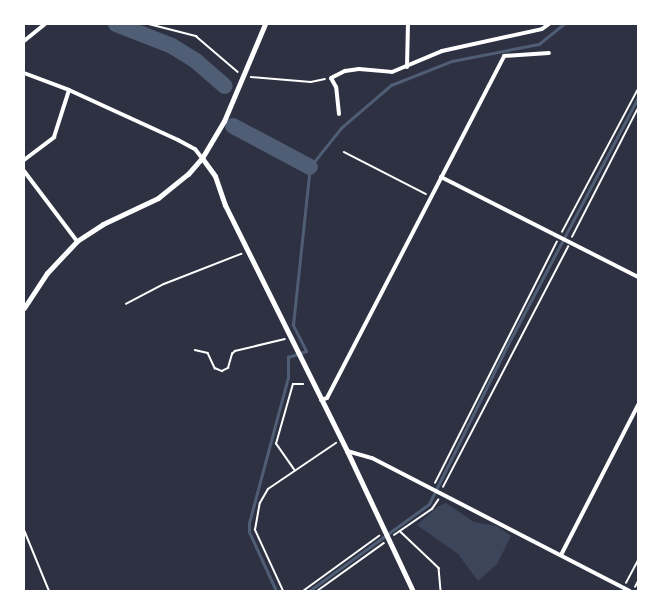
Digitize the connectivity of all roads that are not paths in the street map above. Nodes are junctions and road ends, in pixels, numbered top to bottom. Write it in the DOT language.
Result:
graph roads {
  1 [pos="45,24"];
  2 [pos="265,24"];
  3 [pos="408,24"];
  4 [pos="549,24"];
  5 [pos="24,41"];
  6 [pos="503,50"];
  7 [pos="549,53"];
  8 [pos="504,56"];
  9 [pos="407,67"];
  10 [pos="24,73"];
  11 [pos="69,90"];
  12 [pos="339,114"];
  13 [pos="202,158"];
  14 [pos="24,160"];
  15 [pos="24,171"];
  16 [pos="441,177"];
  17 [pos="77,241"];
  18 [pos="638,277"];
  19 [pos="24,308"];
  20 [pos="321,400"];
  21 [pos="638,405"];
  22 [pos="347,451"];
  23 [pos="24,530"];
  24 [pos="561,555"];
  25 [pos="49,591"];
  26 [pos="413,591"];
  27 [pos="630,591"];
  1 -- 5 [label="street"];
  2 -- 13 [label="street"];
  3 -- 9 [label="street"];
  4 -- 9 [label="street"];
  6 -- 8 [label="street"];
  7 -- 8 [label="street"];
  8 -- 16 [label="street"];
  9 -- 12 [label="street"];
  10 -- 11 [label="street"];
  11 -- 13 [label="street"];
  11 -- 14 [label="street"];
  13 -- 17 [label="street"];
  13 -- 20 [label="street"];
  15 -- 17 [label="street"];
  16 -- 18 [label="street"];
  16 -- 20 [label="street"];
  17 -- 19 [label="street"];
  20 -- 22 [label="street"];
  21 -- 24 [label="street"];
  22 -- 24 [label="street"];
  22 -- 26 [label="street"];
  23 -- 25 [label="lane"];
  24 -- 27 [label="street"];
}
